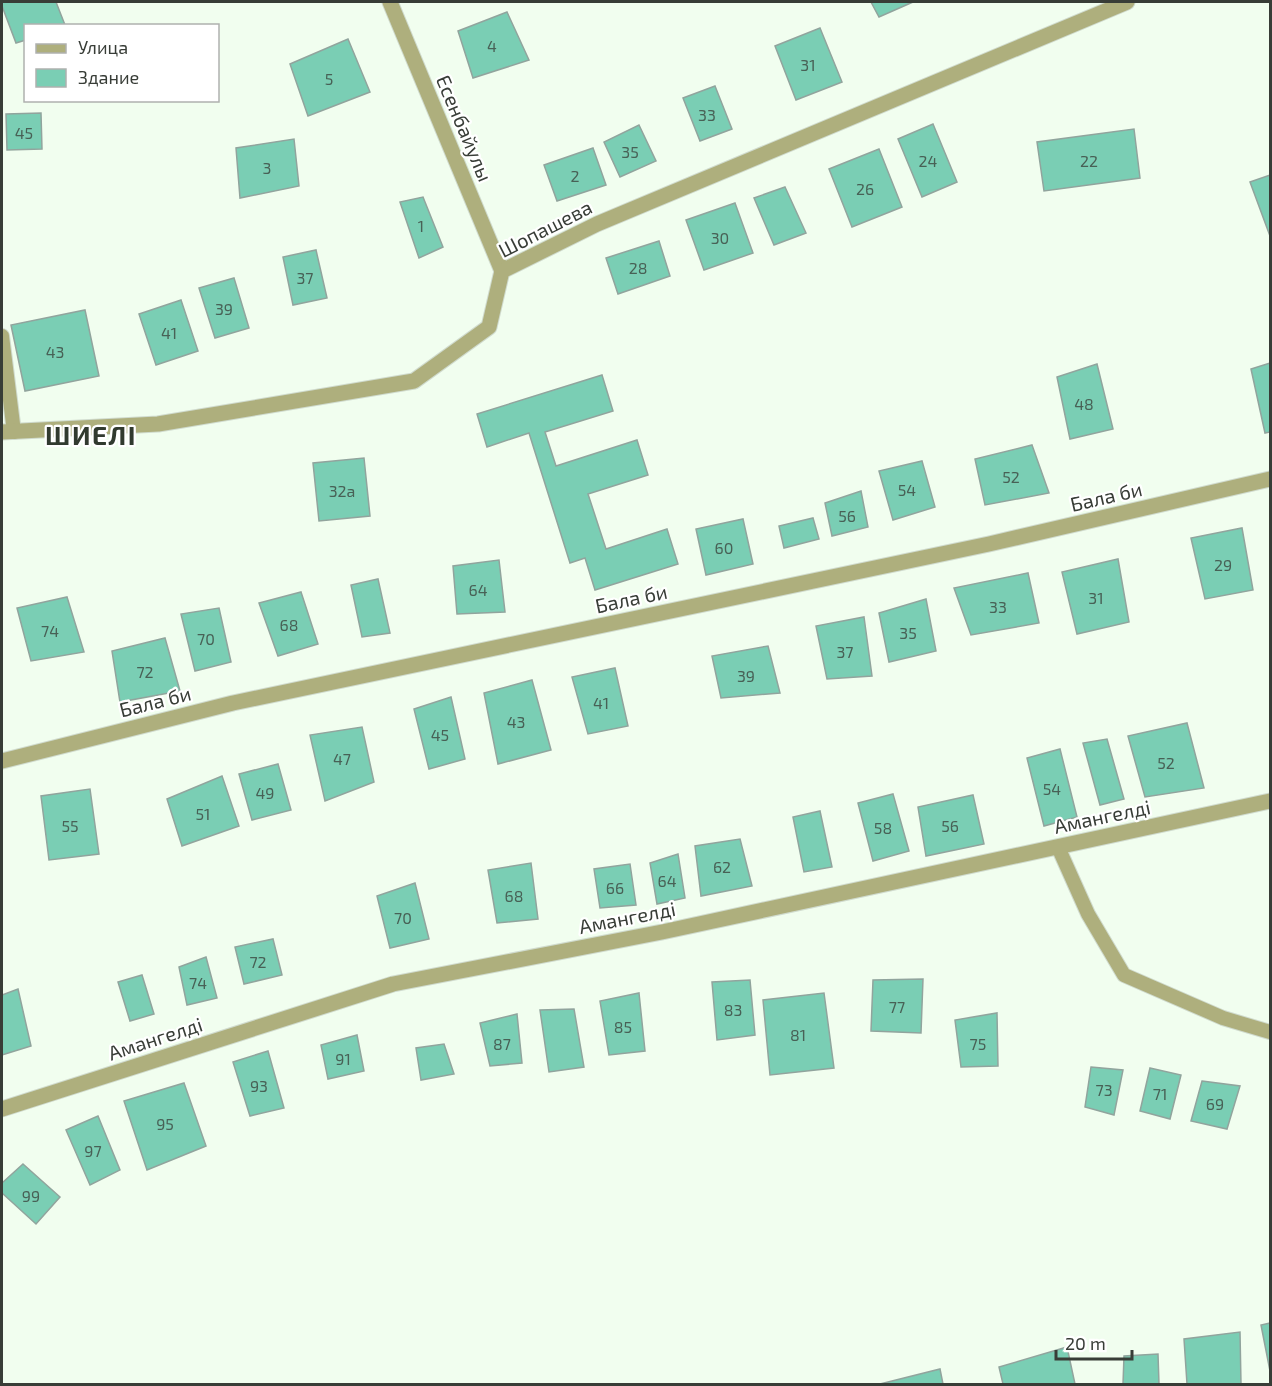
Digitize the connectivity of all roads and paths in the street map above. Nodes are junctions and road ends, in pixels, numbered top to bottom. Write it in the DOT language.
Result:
graph roads {
  1 [pos="390,2"];
  2 [pos="1127,2"];
  3 [pos="502,271"];
  4 [pos="2,336"];
  5 [pos="8,432"];
  6 [pos="1270,479"];
  7 [pos="2,761"];
  8 [pos="1270,801"];
  9 [pos="1058,847"];
  10 [pos="1270,1032"];
  11 [pos="2,1109"];
  1 -- 3 [label="street, Есенбайулы"];
  2 -- 3 [label="street, Шопашева"];
  3 -- 5 [label="street, Шопашева"];
  4 -- 5 [label="lane"];
  6 -- 7 [label="street, Бала би"];
  8 -- 9 [label="street, Амангелді"];
  9 -- 10 [label="lane"];
  9 -- 11 [label="street, Амангелді"];
}
